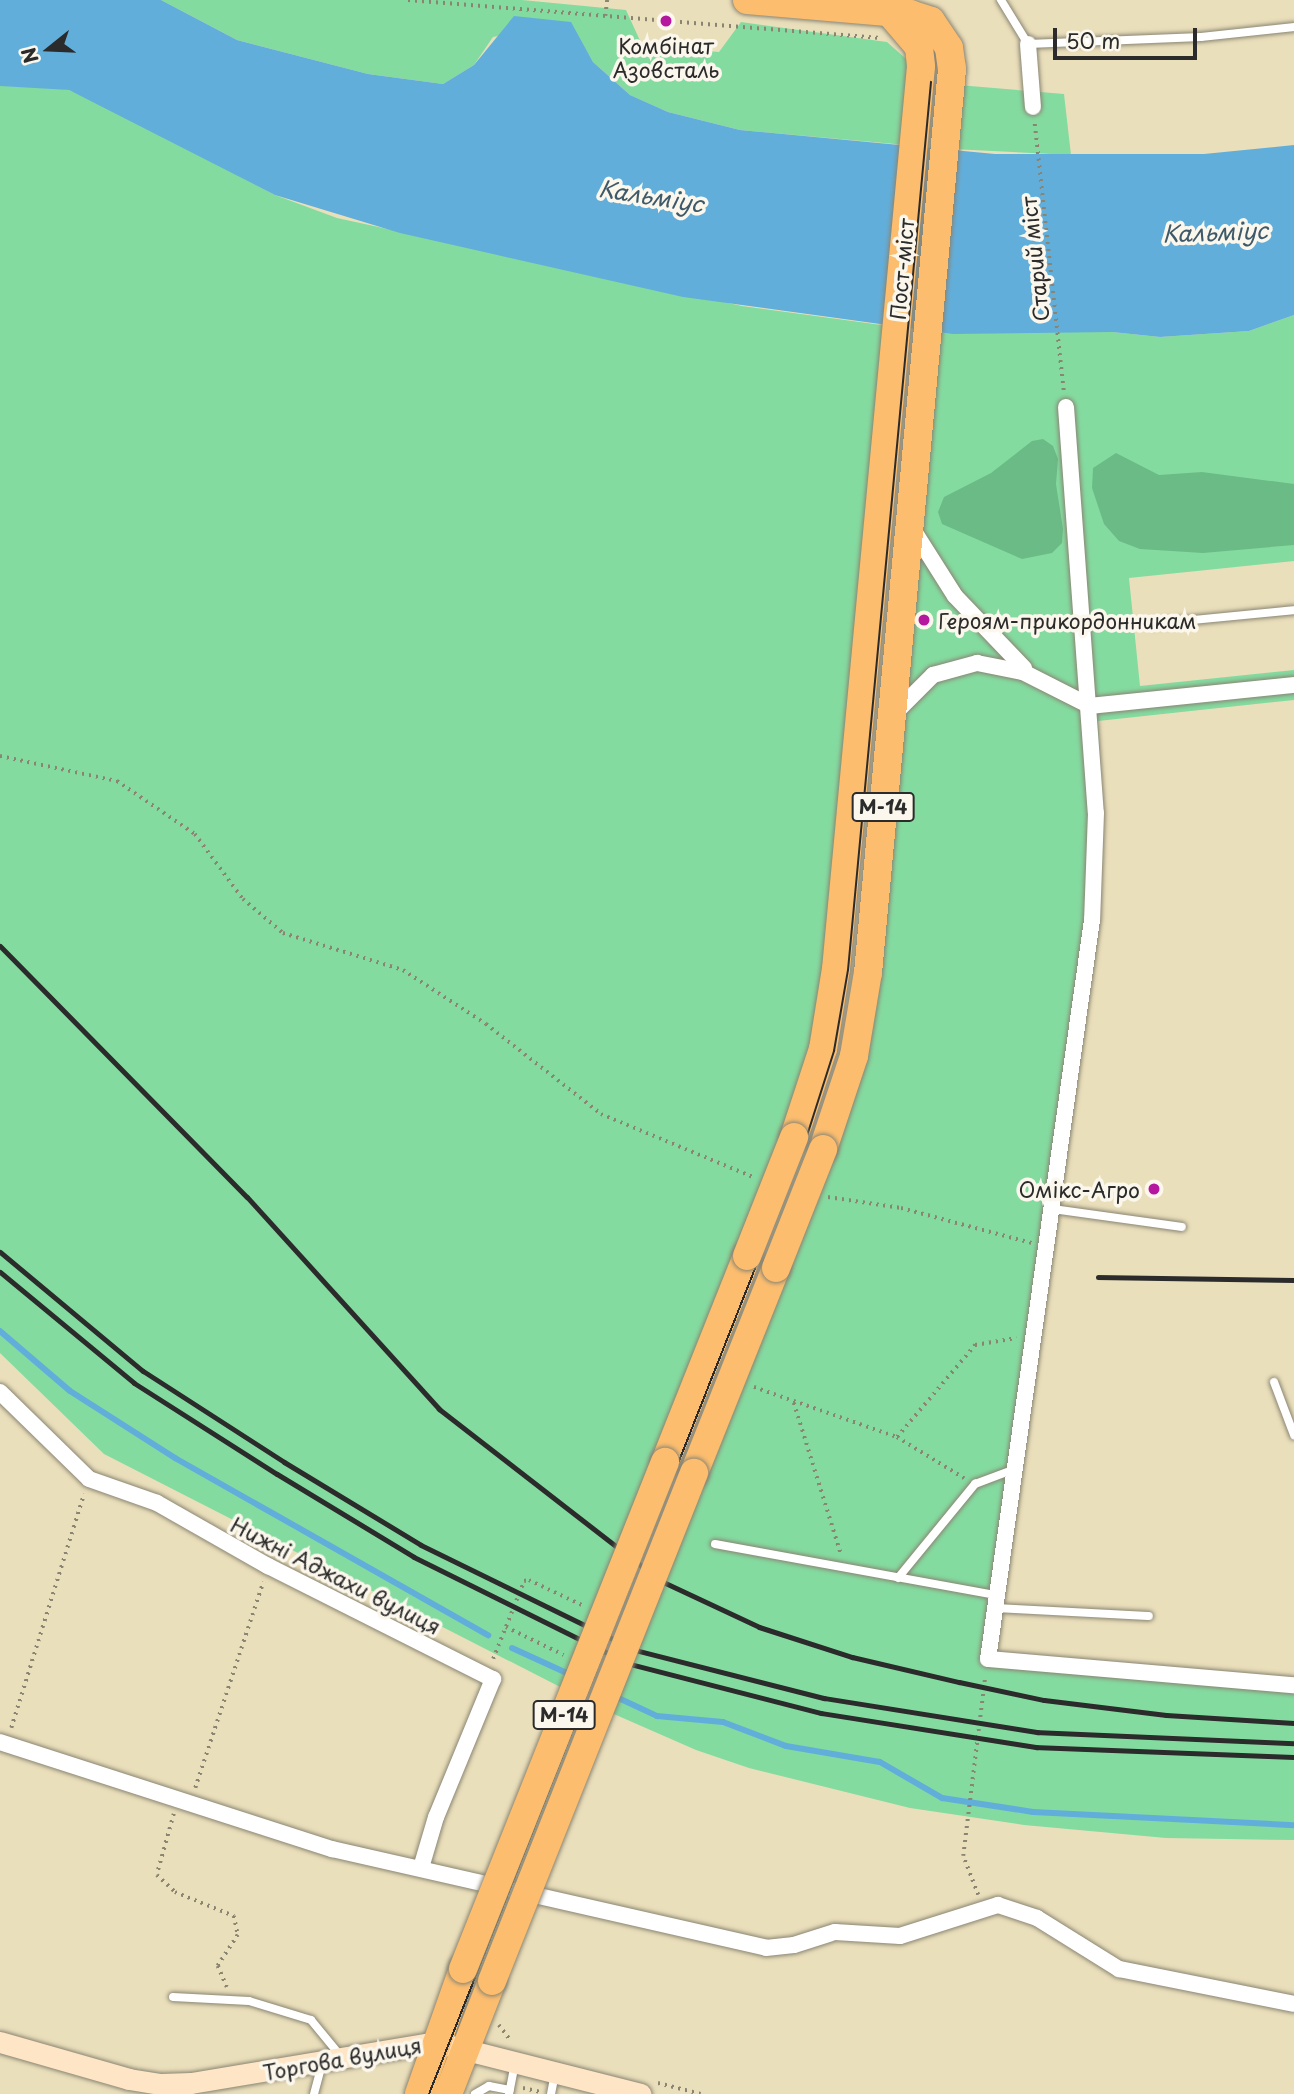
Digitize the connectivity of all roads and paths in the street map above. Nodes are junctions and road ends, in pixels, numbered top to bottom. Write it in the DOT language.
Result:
graph roads {
  1 [pos="408,0"];
  2 [pos="607,0"];
  3 [pos="750,0"];
  4 [pos="1001,0"];
  5 [pos="605,16"];
  6 [pos="883,25"];
  7 [pos="1294,27"];
  8 [pos="1028,44"];
  9 [pos="1034,107"];
  10 [pos="1066,407"];
  11 [pos="909,523"];
  12 [pos="1294,610"];
  13 [pos="1152,624"];
  14 [pos="1036,679"];
  15 [pos="1294,685"];
  16 [pos="1090,706"];
  17 [pos="891,720"];
  18 [pos="0,756"];
  19 [pos="757,1178"];
  20 [pos="825,1197"];
  21 [pos="1053,1209"];
  22 [pos="1182,1227"];
  23 [pos="1047,1247"];
  24 [pos="1035,1334"];
  25 [pos="1273,1382"];
  26 [pos="759,1389"];
  27 [pos="0,1392"];
  28 [pos="794,1403"];
  29 [pos="1294,1435"];
  30 [pos="897,1437"];
  31 [pos="1015,1469"];
  32 [pos="89,1479"];
  33 [pos="975,1484"];
  34 [pos="715,1544"];
  35 [pos="268,1566"];
  36 [pos="846,1569"];
  37 [pos="898,1578"];
  38 [pos="996,1602"];
  39 [pos="585,1607"];
  40 [pos="1149,1616"];
  41 [pos="506,1627"];
  42 [pos="566,1656"];
  43 [pos="988,1658"];
  44 [pos="487,1676"];
  45 [pos="1294,1685"];
  46 [pos="3,1743"];
  47 [pos="184,1801"];
  48 [pos="421,1868"];
  49 [pos="982,1907"];
  50 [pos="173,1997"];
  51 [pos="249,2001"];
  52 [pos="1294,2004"];
  53 [pos="0,2042"];
  54 [pos="435,2042"];
  55 [pos="466,2050"];
  56 [pos="333,2060"];
  57 [pos="515,2062"];
  58 [pos="556,2073"];
  59 [pos="590,2088"];
  60 [pos="166,2089"];
  61 [pos="509,2092"];
  62 [pos="314,2094"];
  63 [pos="419,2094"];
  64 [pos="448,2094"];
  65 [pos="475,2094"];
  66 [pos="551,2094"];
  67 [pos="641,2094"];
  1 -- 5 [label="path"];
  2 -- 5 [label="path"];
  3 -- 6 [label="highway, М-14"];
  4 -- 8 [label="lane"];
  5 -- 6 [label="path"];
  6 -- 11 [label="highway, Пост-міст / М-14"];
  6 -- 54 [label="highway, Пост-міст / М-14, bridge"];
  7 -- 8 [label="lane"];
  8 -- 9 [label="street"];
  9 -- 10 [label="path, Старий міст"];
  10 -- 16 [label="street"];
  11 -- 14 [label="street"];
  11 -- 17 [label="highway, М-14"];
  12 -- 13 [label="lane"];
  14 -- 16 [label="street"];
  14 -- 17 [label="street"];
  15 -- 16 [label="street"];
  16 -- 21 [label="street"];
  17 -- 55 [label="highway, М-14, bridge"];
  18 -- 19 [label="path"];
  20 -- 23 [label="path"];
  21 -- 22 [label="lane"];
  21 -- 23 [label="street"];
  23 -- 24 [label="street"];
  24 -- 30 [label="path"];
  24 -- 31 [label="street"];
  25 -- 29 [label="lane"];
  26 -- 28 [label="path"];
  27 -- 32 [label="street, Нижні Аджахи вулиця"];
  28 -- 30 [label="path"];
  28 -- 36 [label="path"];
  30 -- 33 [label="path"];
  31 -- 33 [label="lane"];
  31 -- 38 [label="street"];
  32 -- 35 [label="street, Нижні Аджахи вулиця"];
  32 -- 46 [label="path"];
  33 -- 37 [label="lane"];
  34 -- 36 [label="lane"];
  35 -- 44 [label="street, Нижні Аджахи вулиця"];
  35 -- 47 [label="path"];
  36 -- 37 [label="lane"];
  37 -- 38 [label="lane"];
  38 -- 40 [label="lane"];
  38 -- 43 [label="street"];
  39 -- 41 [label="path"];
  41 -- 42 [label="path"];
  41 -- 44 [label="path"];
  43 -- 45 [label="street"];
  43 -- 49 [label="path"];
  44 -- 48 [label="street"];
  46 -- 47 [label="street"];
  47 -- 48 [label="street"];
  47 -- 51 [label="path"];
  48 -- 49 [label="street"];
  49 -- 52 [label="street"];
  50 -- 51 [label="lane"];
  51 -- 56 [label="lane"];
  53 -- 60 [label="street, Торгова вулиця"];
  54 -- 55 [label="street, Торгова вулиця"];
  54 -- 56 [label="street, Торгова вулиця"];
  54 -- 63 [label="highway, М-14"];
  55 -- 57 [label="street, Торгова вулиця"];
  55 -- 64 [label="highway, М-14"];
  56 -- 60 [label="street, Торгова вулиця"];
  56 -- 62 [label="lane"];
  57 -- 58 [label="street, Торгова вулиця"];
  57 -- 61 [label="lane"];
  58 -- 59 [label="street, Торгова вулиця"];
  58 -- 66 [label="lane"];
  59 -- 67 [label="street, Торгова вулиця"];
  61 -- 65 [label="lane"];
}
